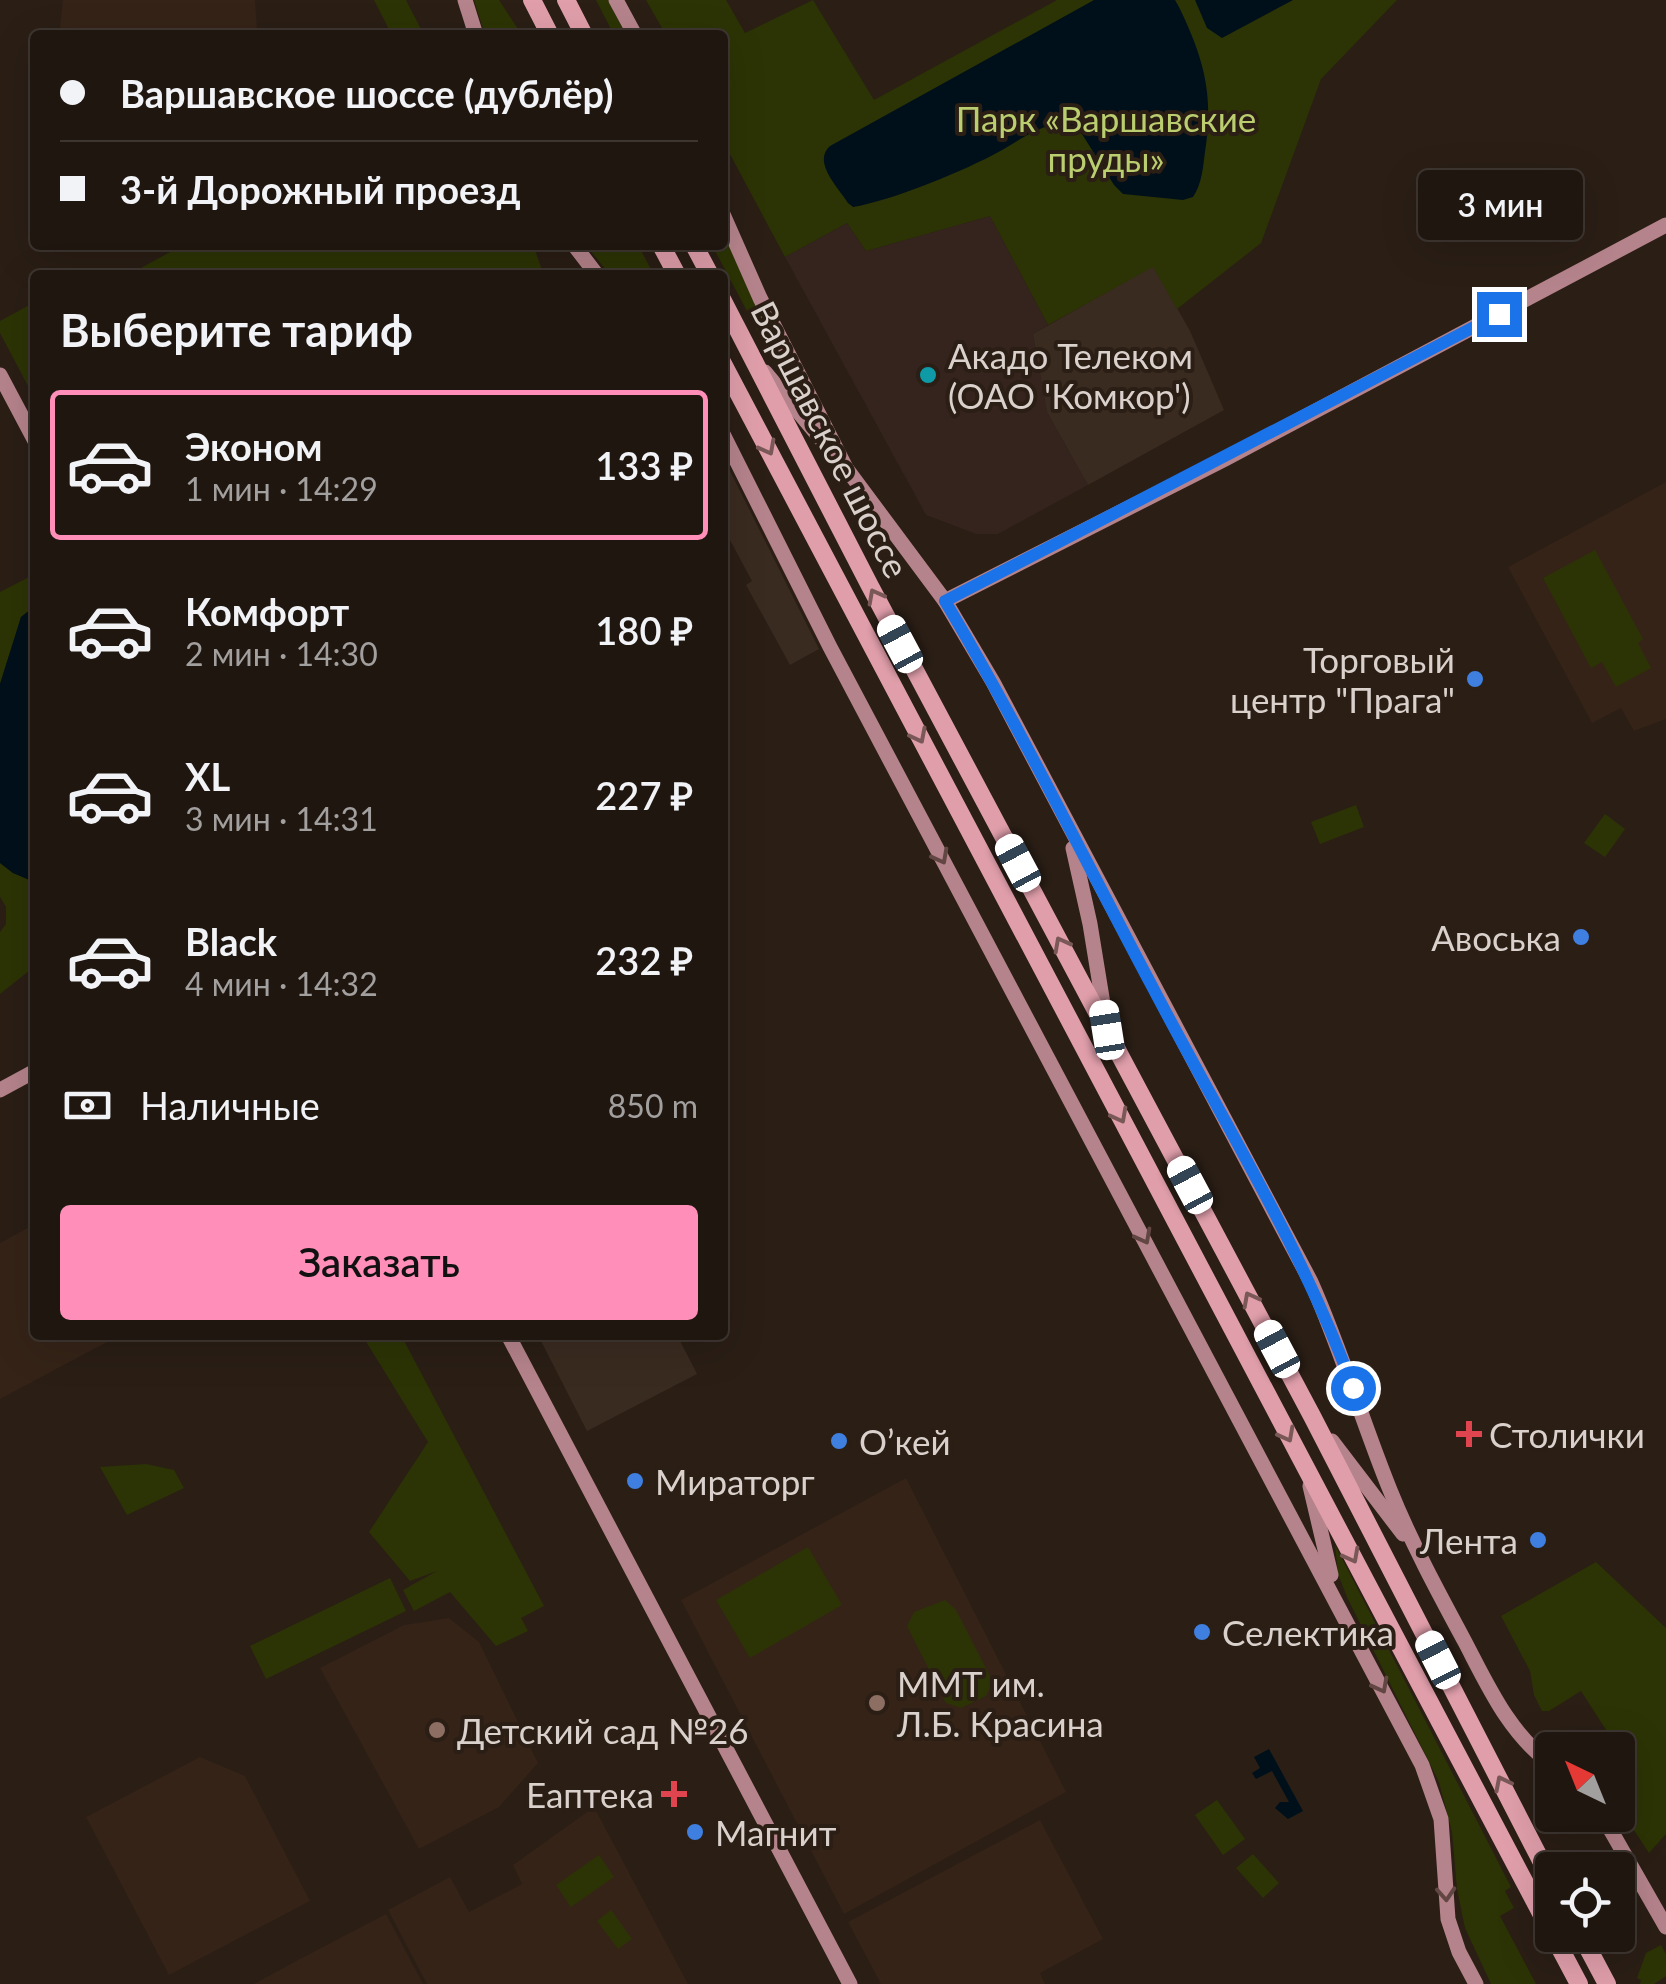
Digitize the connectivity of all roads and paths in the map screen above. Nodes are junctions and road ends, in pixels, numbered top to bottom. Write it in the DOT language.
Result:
graph roads {
  1 [pos="465,0"];
  2 [pos="532,0"];
  3 [pos="566,0"];
  4 [pos="616,0"];
  5 [pos="474,30"];
  6 [pos="547,30"];
  7 [pos="581,30"];
  8 [pos="631,30"];
  9 [pos="1666,225"];
  10 [pos="728,226"];
  11 [pos="578,250"];
  12 [pos="593,270"];
  13 [pos="728,310"];
  14 [pos="754,359"];
  15 [pos="728,373"];
  16 [pos="0,376"];
  17 [pos="30,432"];
  18 [pos="728,444"];
  19 [pos="846,468"];
  20 [pos="945,601"];
  21 [pos="1068,825"];
  22 [pos="1107,1030"];
  23 [pos="30,1074"];
  24 [pos="0,1090"];
  25 [pos="511,1340"];
  26 [pos="1312,1416"];
  27 [pos="1306,1470"];
  28 [pos="1420,1558"];
  29 [pos="1340,1608"];
  30 [pos="1535,1751"];
  31 [pos="1612,1832"];
  32 [pos="1537,1852"];
  33 [pos="1535,1902"];
  34 [pos="1666,1927"];
  35 [pos="1562,1952"];
  36 [pos="1590,1952"];
  37 [pos="850,1984"];
  38 [pos="1476,1984"];
  39 [pos="1579,1984"];
  40 [pos="1607,1984"];
  1 -- 5 [label="main road"];
  2 -- 6 [label="main road"];
  3 -- 7 [label="main road"];
  4 -- 8 [label="main road"];
  9 -- 20 [label="main road"];
  10 -- 19 [label="main road"];
  11 -- 12 [label="main road"];
  13 -- 14 [label="main road, Варшавское шоссе"];
  14 -- 19 [label="main road"];
  22 -- 14 [label="main road, Варшавское шоссе, one-way"];
  15 -- 27 [label="main road, Варшавское шоссе, one-way"];
  16 -- 17 [label="main road"];
  18 -- 29 [label="main road, one-way"];
  19 -- 20 [label="main road"];
  20 -- 21 [label="main road"];
  21 -- 22 [label="main road"];
  21 -- 28 [label="main road"];
  26 -- 22 [label="main road, Варшавское шоссе, one-way"];
  23 -- 24 [label="main road"];
  25 -- 37 [label="main road"];
  26 -- 28 [label="main road"];
  32 -- 26 [label="main road, Варшавское шоссе, one-way"];
  27 -- 29 [label="main road"];
  27 -- 33 [label="main road, Варшавское шоссе, one-way"];
  28 -- 30 [label="main road"];
  29 -- 38 [label="main road, one-way"];
  31 -- 34 [label="main road"];
  35 -- 39 [label="main road, Варшавское шоссе"];
  36 -- 40 [label="main road"];
}
